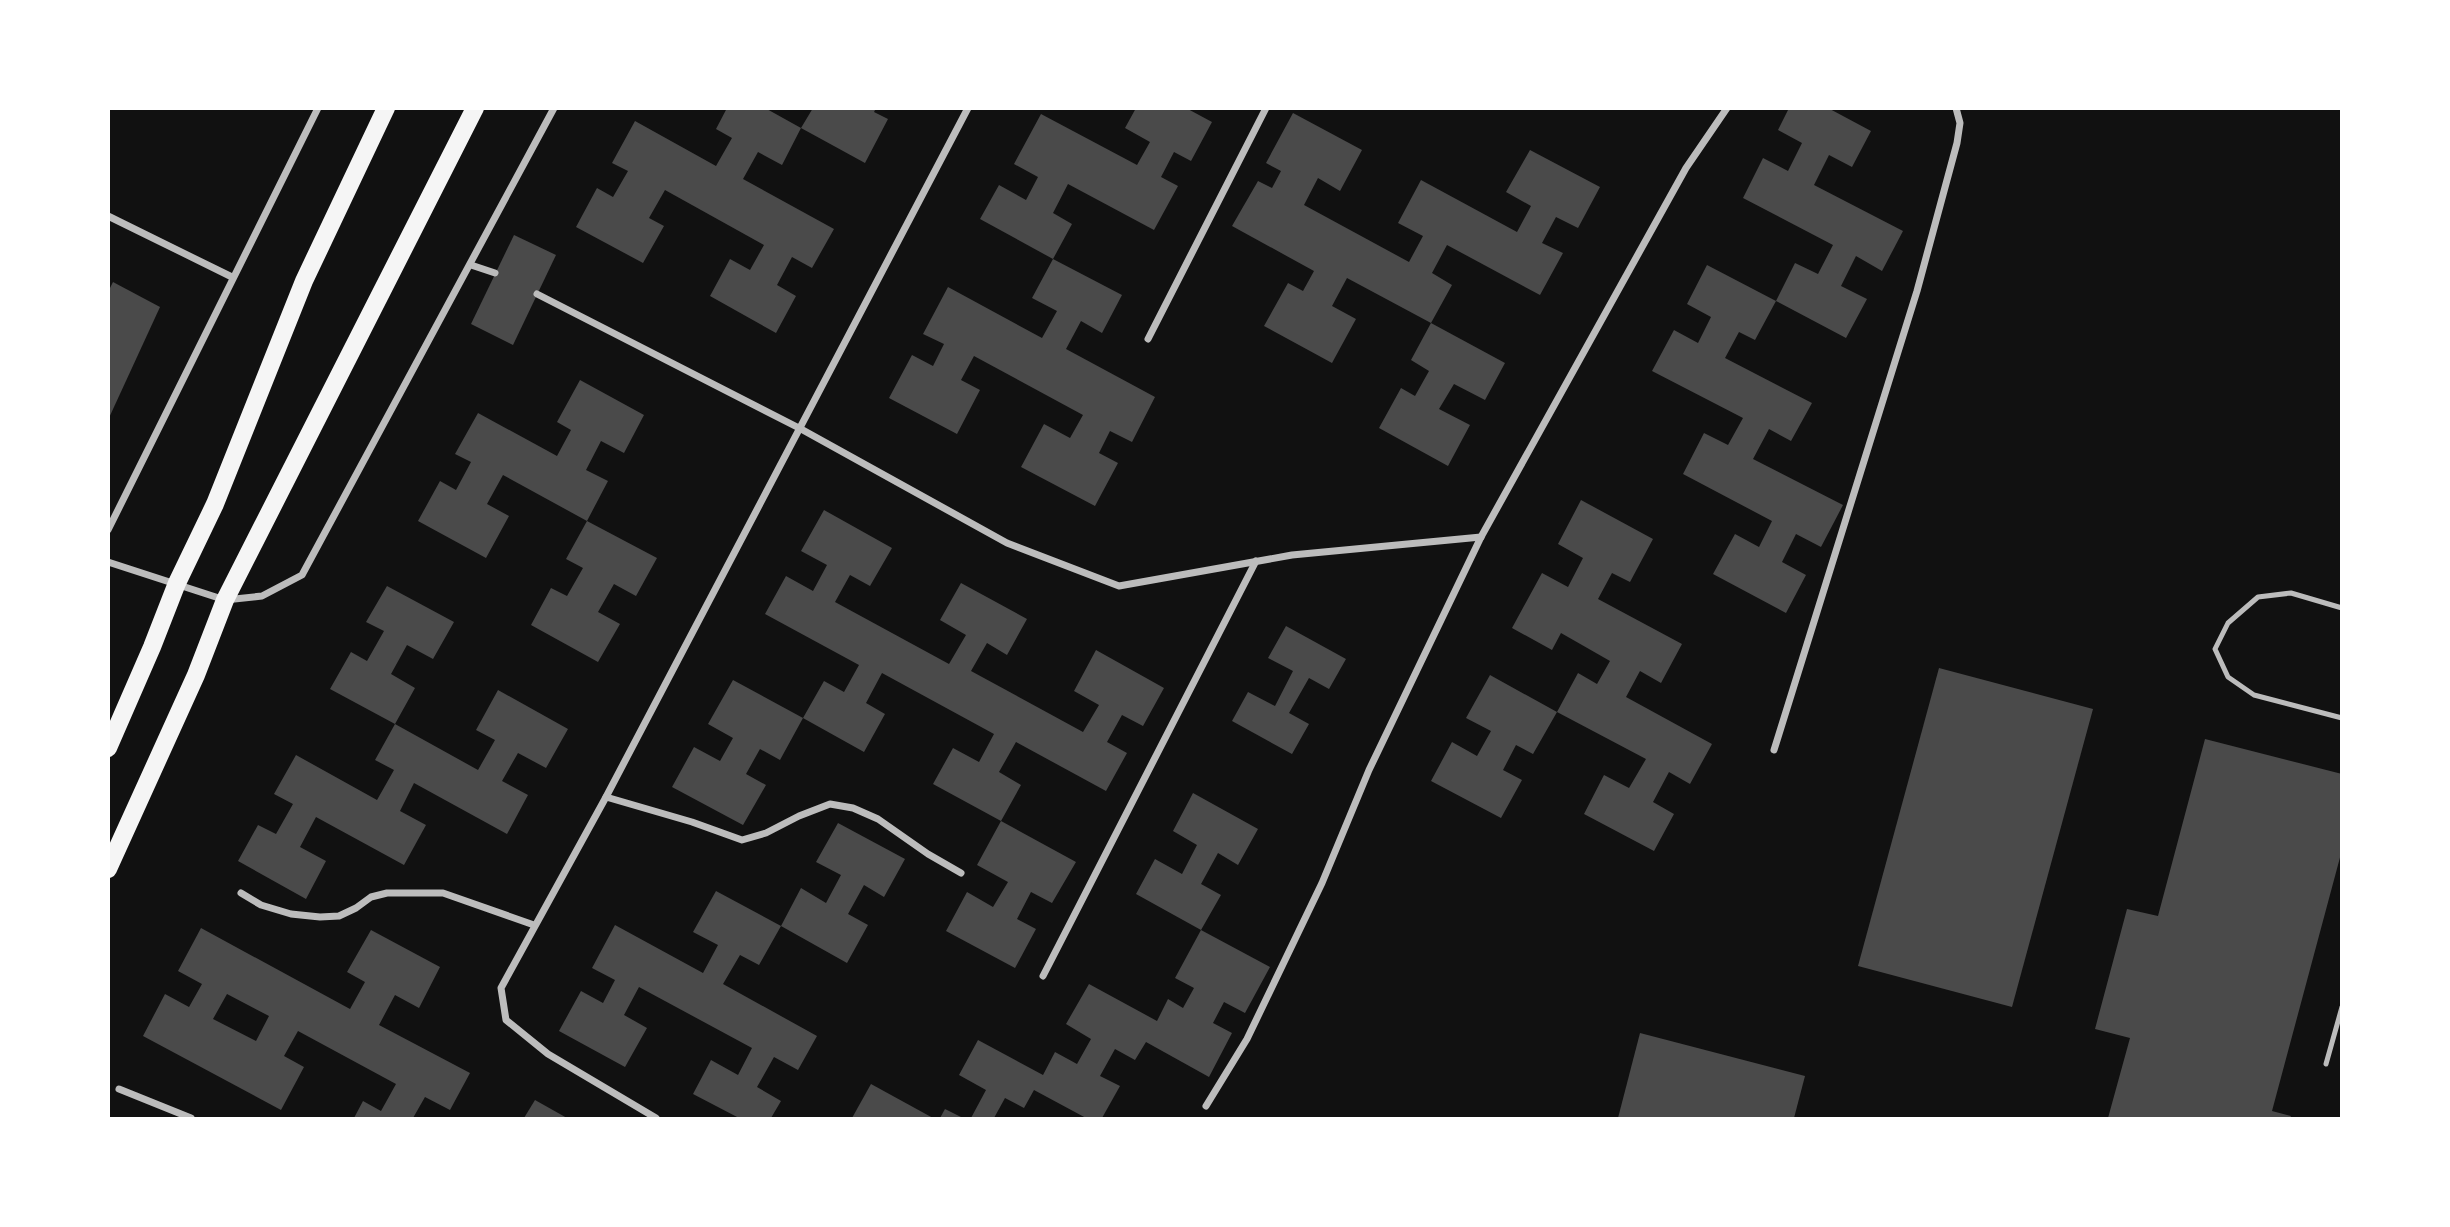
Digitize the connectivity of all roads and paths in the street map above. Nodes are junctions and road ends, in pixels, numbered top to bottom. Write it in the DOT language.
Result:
graph roads {
  1 [pos="318,108"];
  2 [pos="386,108"];
  3 [pos="475,108"];
  4 [pos="554,108"];
  5 [pos="968,108"];
  6 [pos="1266,108"];
  7 [pos="1956,108"];
  8 [pos="1726,110"];
  9 [pos="108,216"];
  10 [pos="471,265"];
  11 [pos="495,273"];
  12 [pos="232,277"];
  13 [pos="537,294"];
  14 [pos="1147,339"];
  15 [pos="801,429"];
  16 [pos="108,530"];
  17 [pos="1481,537"];
  18 [pos="1256,561"];
  19 [pos="108,562"];
  20 [pos="177,583"];
  21 [pos="225,600"];
  22 [pos="2342,608"];
  23 [pos="2342,718"];
  24 [pos="108,748"];
  25 [pos="1774,750"];
  26 [pos="606,797"];
  27 [pos="108,869"];
  28 [pos="961,873"];
  29 [pos="241,893"];
  30 [pos="534,925"];
  31 [pos="1043,976"];
  32 [pos="2342,1007"];
  33 [pos="2326,1064"];
  34 [pos="118,1089"];
  35 [pos="1206,1106"];
  36 [pos="191,1118"];
  37 [pos="656,1118"];
  1 -- 12 [label="street"];
  2 -- 20 [label="main road"];
  3 -- 21 [label="main road"];
  4 -- 10 [label="street"];
  5 -- 15 [label="street"];
  6 -- 14 [label="street"];
  7 -- 25 [label="street"];
  8 -- 17 [label="street"];
  9 -- 12 [label="street"];
  10 -- 11 [label="street"];
  10 -- 21 [label="street"];
  12 -- 16 [label="street"];
  13 -- 15 [label="street"];
  15 -- 18 [label="street"];
  15 -- 26 [label="street"];
  17 -- 18 [label="street"];
  17 -- 35 [label="street"];
  18 -- 31 [label="street"];
  19 -- 20 [label="street"];
  20 -- 21 [label="street"];
  20 -- 24 [label="main road"];
  21 -- 27 [label="main road"];
  22 -- 23 [label="lane"];
  26 -- 28 [label="street"];
  26 -- 30 [label="street"];
  29 -- 30 [label="street"];
  30 -- 37 [label="street"];
  32 -- 33 [label="lane"];
  34 -- 36 [label="street"];
}
